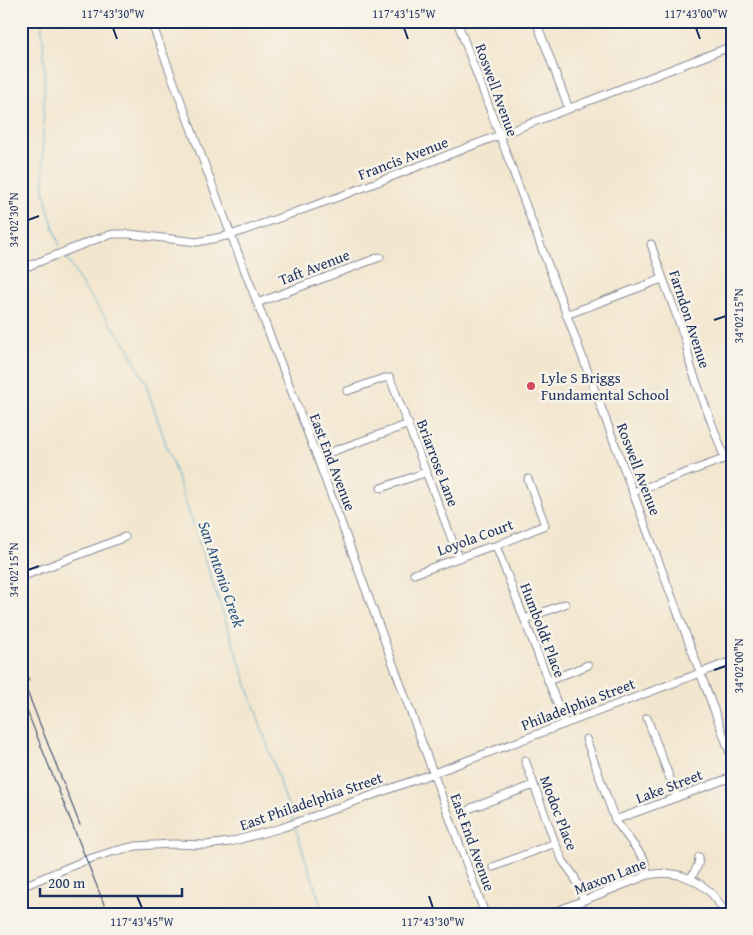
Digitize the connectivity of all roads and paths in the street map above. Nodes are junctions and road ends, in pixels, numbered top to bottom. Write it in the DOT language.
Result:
graph roads {
  1 [pos="151,21"];
  2 [pos="456,21"];
  3 [pos="536,21"];
  4 [pos="732,46"];
  5 [pos="569,109"];
  6 [pos="499,135"];
  7 [pos="231,235"];
  8 [pos="652,244"];
  9 [pos="380,257"];
  10 [pos="21,269"];
  11 [pos="662,279"];
  12 [pos="257,302"];
  13 [pos="566,315"];
  14 [pos="346,392"];
  15 [pos="409,424"];
  16 [pos="317,457"];
  17 [pos="728,458"];
  18 [pos="427,472"];
  19 [pos="528,479"];
  20 [pos="381,488"];
  21 [pos="633,492"];
  22 [pos="125,537"];
  23 [pos="496,546"];
  24 [pos="458,558"];
  25 [pos="414,574"];
  26 [pos="21,578"];
  27 [pos="564,604"];
  28 [pos="525,619"];
  29 [pos="732,661"];
  30 [pos="588,665"];
  31 [pos="700,672"];
  32 [pos="548,681"];
  33 [pos="647,718"];
  34 [pos="565,724"];
  35 [pos="586,739"];
  36 [pos="732,758"];
  37 [pos="525,760"];
  38 [pos="434,773"];
  39 [pos="732,777"];
  40 [pos="534,785"];
  41 [pos="677,797"];
  42 [pos="472,808"];
  43 [pos="616,820"];
  44 [pos="555,843"];
  45 [pos="699,857"];
  46 [pos="493,867"];
  47 [pos="648,875"];
  48 [pos="691,878"];
  49 [pos="21,887"];
  50 [pos="584,900"];
  51 [pos="485,914"];
  52 [pos="549,914"];
  53 [pos="725,914"];
  1 -- 7 [label="street, East End Avenue"];
  2 -- 6 [label="street, Roswell Avenue"];
  3 -- 5 [label="street"];
  4 -- 5 [label="street, Francis Avenue"];
  5 -- 6 [label="street, Francis Avenue"];
  6 -- 7 [label="street, Francis Avenue"];
  6 -- 13 [label="street, Roswell Avenue"];
  7 -- 10 [label="street, Francis Avenue"];
  7 -- 12 [label="street, East End Avenue"];
  8 -- 11 [label="street, Farndon Avenue"];
  9 -- 12 [label="street, Taft Avenue"];
  11 -- 13 [label="street"];
  11 -- 17 [label="street, Farndon Avenue"];
  12 -- 16 [label="street, East End Avenue"];
  13 -- 21 [label="street, Roswell Avenue"];
  14 -- 15 [label="street, Briarrose Lane"];
  15 -- 16 [label="street"];
  15 -- 18 [label="street, Briarrose Lane"];
  16 -- 38 [label="street, East End Avenue"];
  17 -- 21 [label="street"];
  18 -- 20 [label="street"];
  18 -- 24 [label="street, Briarrose Lane"];
  19 -- 23 [label="street, Loyola Court"];
  21 -- 31 [label="street, Roswell Avenue"];
  22 -- 26 [label="street"];
  23 -- 24 [label="street, Loyola Court"];
  23 -- 28 [label="street, Humboldt Place"];
  24 -- 25 [label="street, Loyola Court"];
  27 -- 28 [label="street"];
  28 -- 32 [label="street, Humboldt Place"];
  29 -- 31 [label="street, Philadelphia Street"];
  30 -- 32 [label="street"];
  31 -- 34 [label="street, Philadelphia Street"];
  31 -- 36 [label="street, Roswell Avenue"];
  32 -- 34 [label="street, Humboldt Place"];
  33 -- 41 [label="street"];
  34 -- 38 [label="street, Philadelphia Street"];
  35 -- 43 [label="street"];
  37 -- 40 [label="street, Modoc Place"];
  38 -- 49 [label="street, East Philadelphia Street"];
  38 -- 51 [label="street, East End Avenue"];
  39 -- 41 [label="street, Lake Street"];
  40 -- 42 [label="street"];
  40 -- 44 [label="street, Modoc Place"];
  41 -- 43 [label="street, Lake Street"];
  43 -- 47 [label="street"];
  44 -- 46 [label="street"];
  44 -- 50 [label="street, Modoc Place"];
  45 -- 48 [label="street"];
  47 -- 48 [label="street, Maxon Lane"];
  47 -- 50 [label="street, Maxon Lane"];
  48 -- 53 [label="street, Maxon Lane"];
  50 -- 52 [label="street, Maxon Lane"];
}
